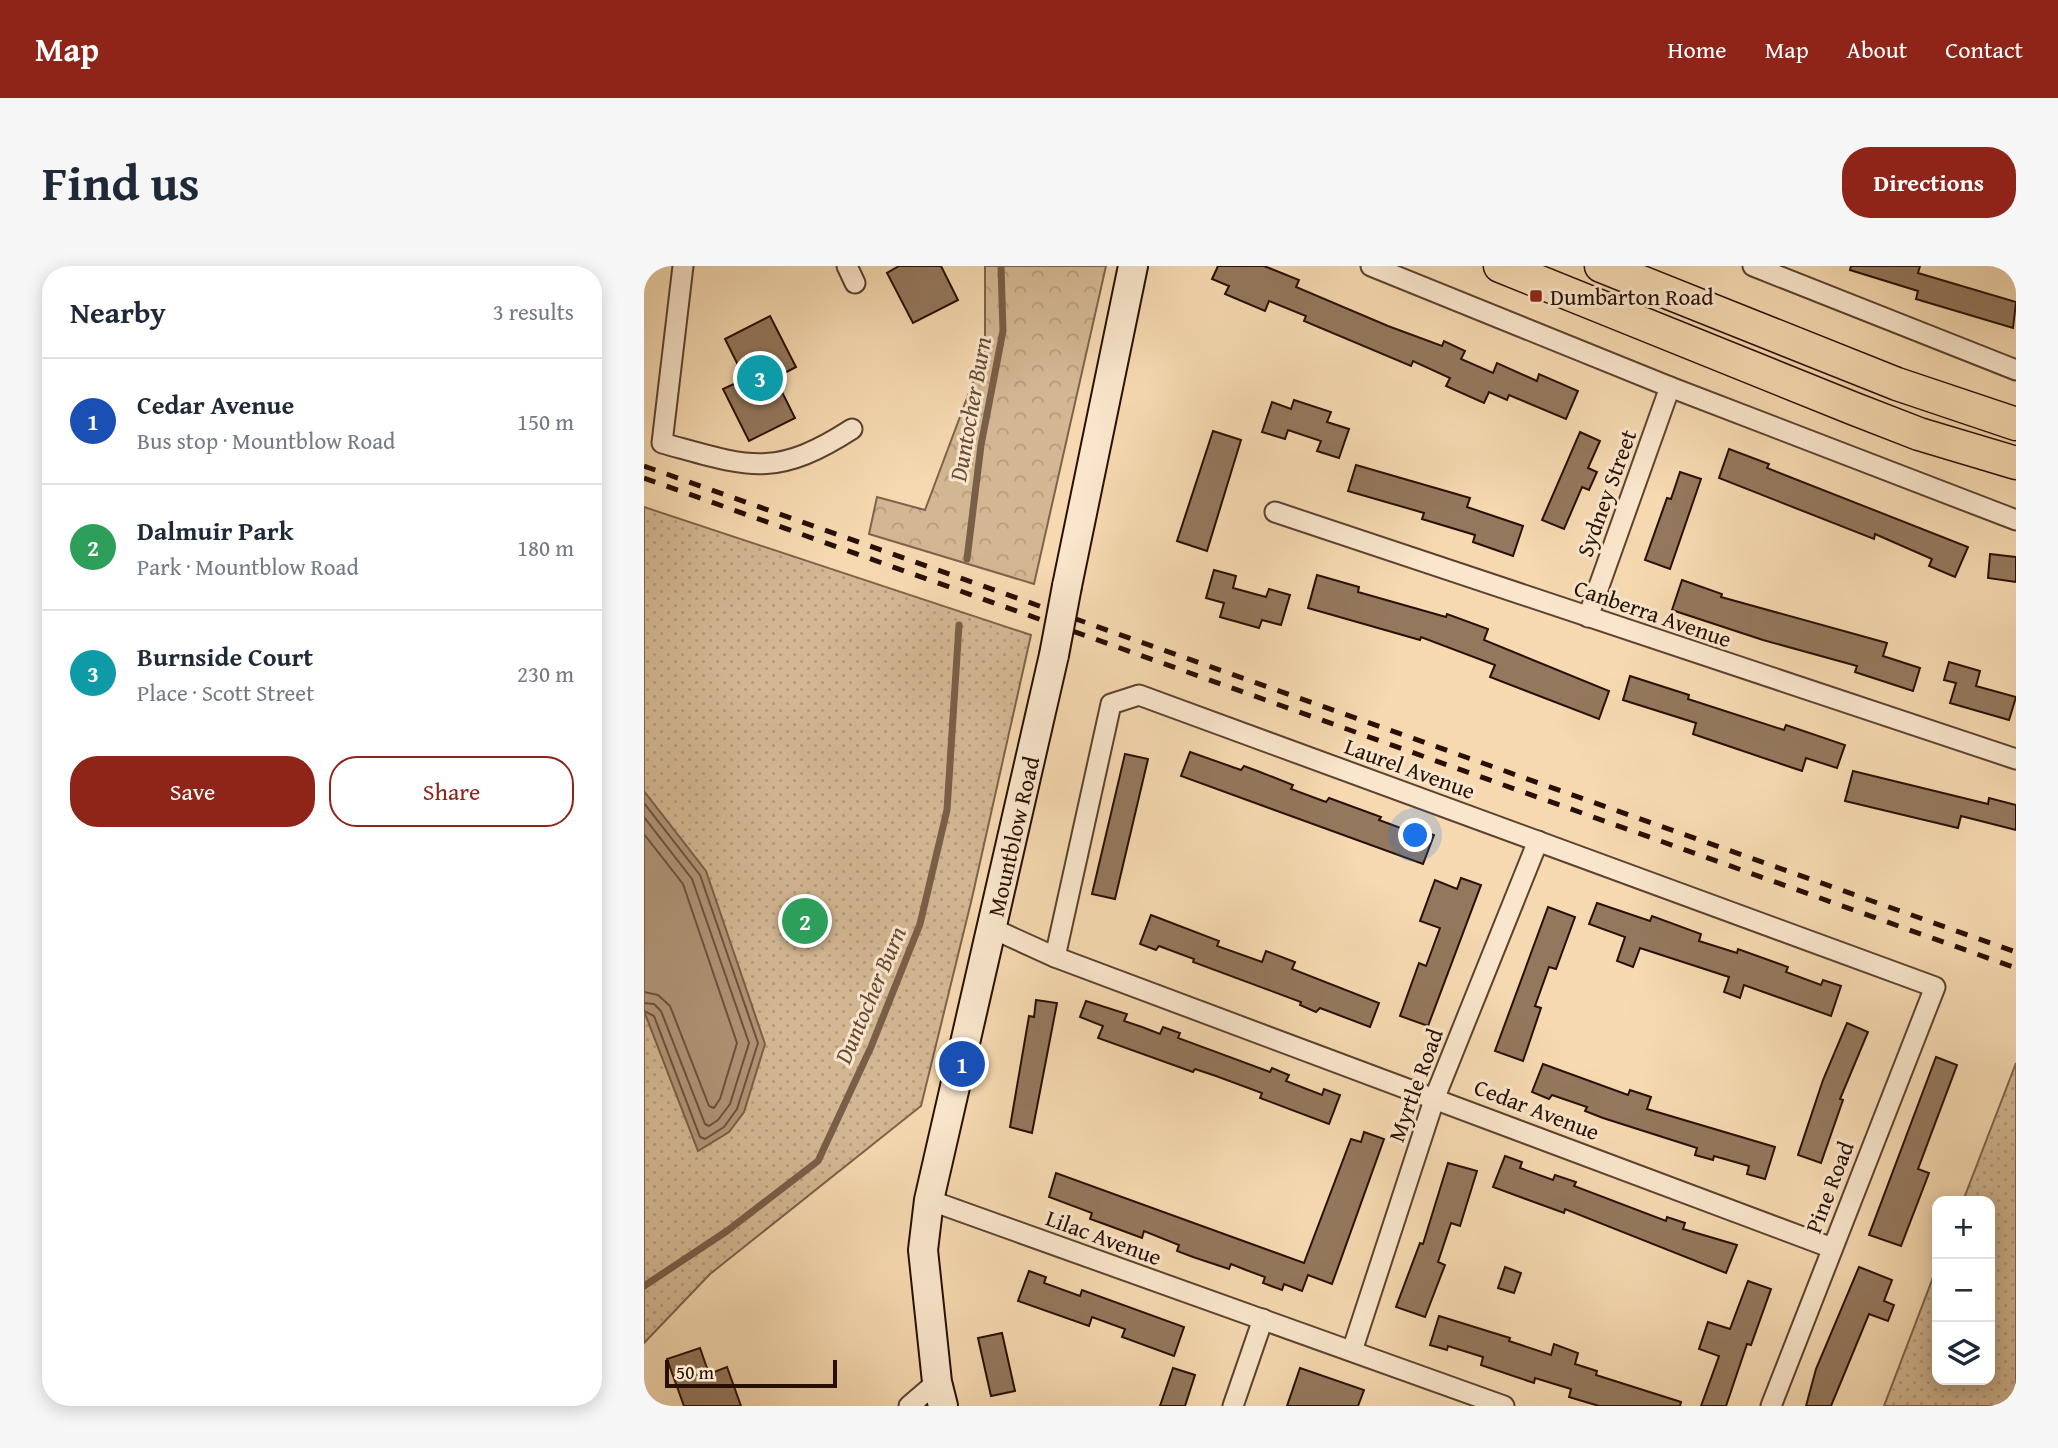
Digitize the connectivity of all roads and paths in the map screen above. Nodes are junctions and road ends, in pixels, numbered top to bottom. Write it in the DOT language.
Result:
graph roads {
  1 [pos="682,266"];
  2 [pos="1133,266"];
  3 [pos="1371,266"];
  4 [pos="1500,266"];
  5 [pos="1601,266"];
  6 [pos="1754,266"];
  7 [pos="2016,370"];
  8 [pos="1670,387"];
  9 [pos="2016,424"];
  10 [pos="852,429"];
  11 [pos="2016,463"];
  12 [pos="1275,512"];
  13 [pos="2016,520"];
  14 [pos="1588,617"];
  15 [pos="2016,759"];
  16 [pos="1538,841"];
  17 [pos="989,927"];
  18 [pos="1055,957"];
  19 [pos="1935,987"];
  20 [pos="1434,1097"];
  21 [pos="929,1200"];
  22 [pos="1832,1248"];
  23 [pos="1263,1319"];
  24 [pos="1352,1352"];
  25 [pos="940,1394"];
  26 [pos="909,1406"];
  27 [pos="1233,1406"];
  28 [pos="1504,1406"];
  29 [pos="1771,1406"];
  1 -- 10 [label="street"];
  2 -- 17 [label="street, Mountblow Road, bridge"];
  3 -- 8 [label="street"];
  4 -- 11 [label="main road"];
  5 -- 9 [label="main road"];
  6 -- 7 [label="street"];
  8 -- 13 [label="street"];
  8 -- 14 [label="street, Sydney Street"];
  12 -- 14 [label="street, Canberra Avenue"];
  14 -- 15 [label="street, Canberra Avenue"];
  16 -- 18 [label="street, Laurel Avenue"];
  16 -- 19 [label="street, Laurel Avenue"];
  16 -- 20 [label="street, Myrtle Road"];
  17 -- 18 [label="street, Cedar Avenue"];
  17 -- 21 [label="street, Mountblow Road"];
  18 -- 20 [label="street, Cedar Avenue"];
  19 -- 22 [label="street, Pine Road"];
  20 -- 22 [label="street, Cedar Avenue"];
  20 -- 24 [label="street, Myrtle Road"];
  21 -- 23 [label="street, Lilac Avenue"];
  21 -- 25 [label="street, Mountblow Road"];
  22 -- 29 [label="street, Pine Road"];
  23 -- 24 [label="street, Lilac Avenue"];
  23 -- 27 [label="street"];
  24 -- 28 [label="street, Lilac Avenue"];
  25 -- 26 [label="street"];
}
